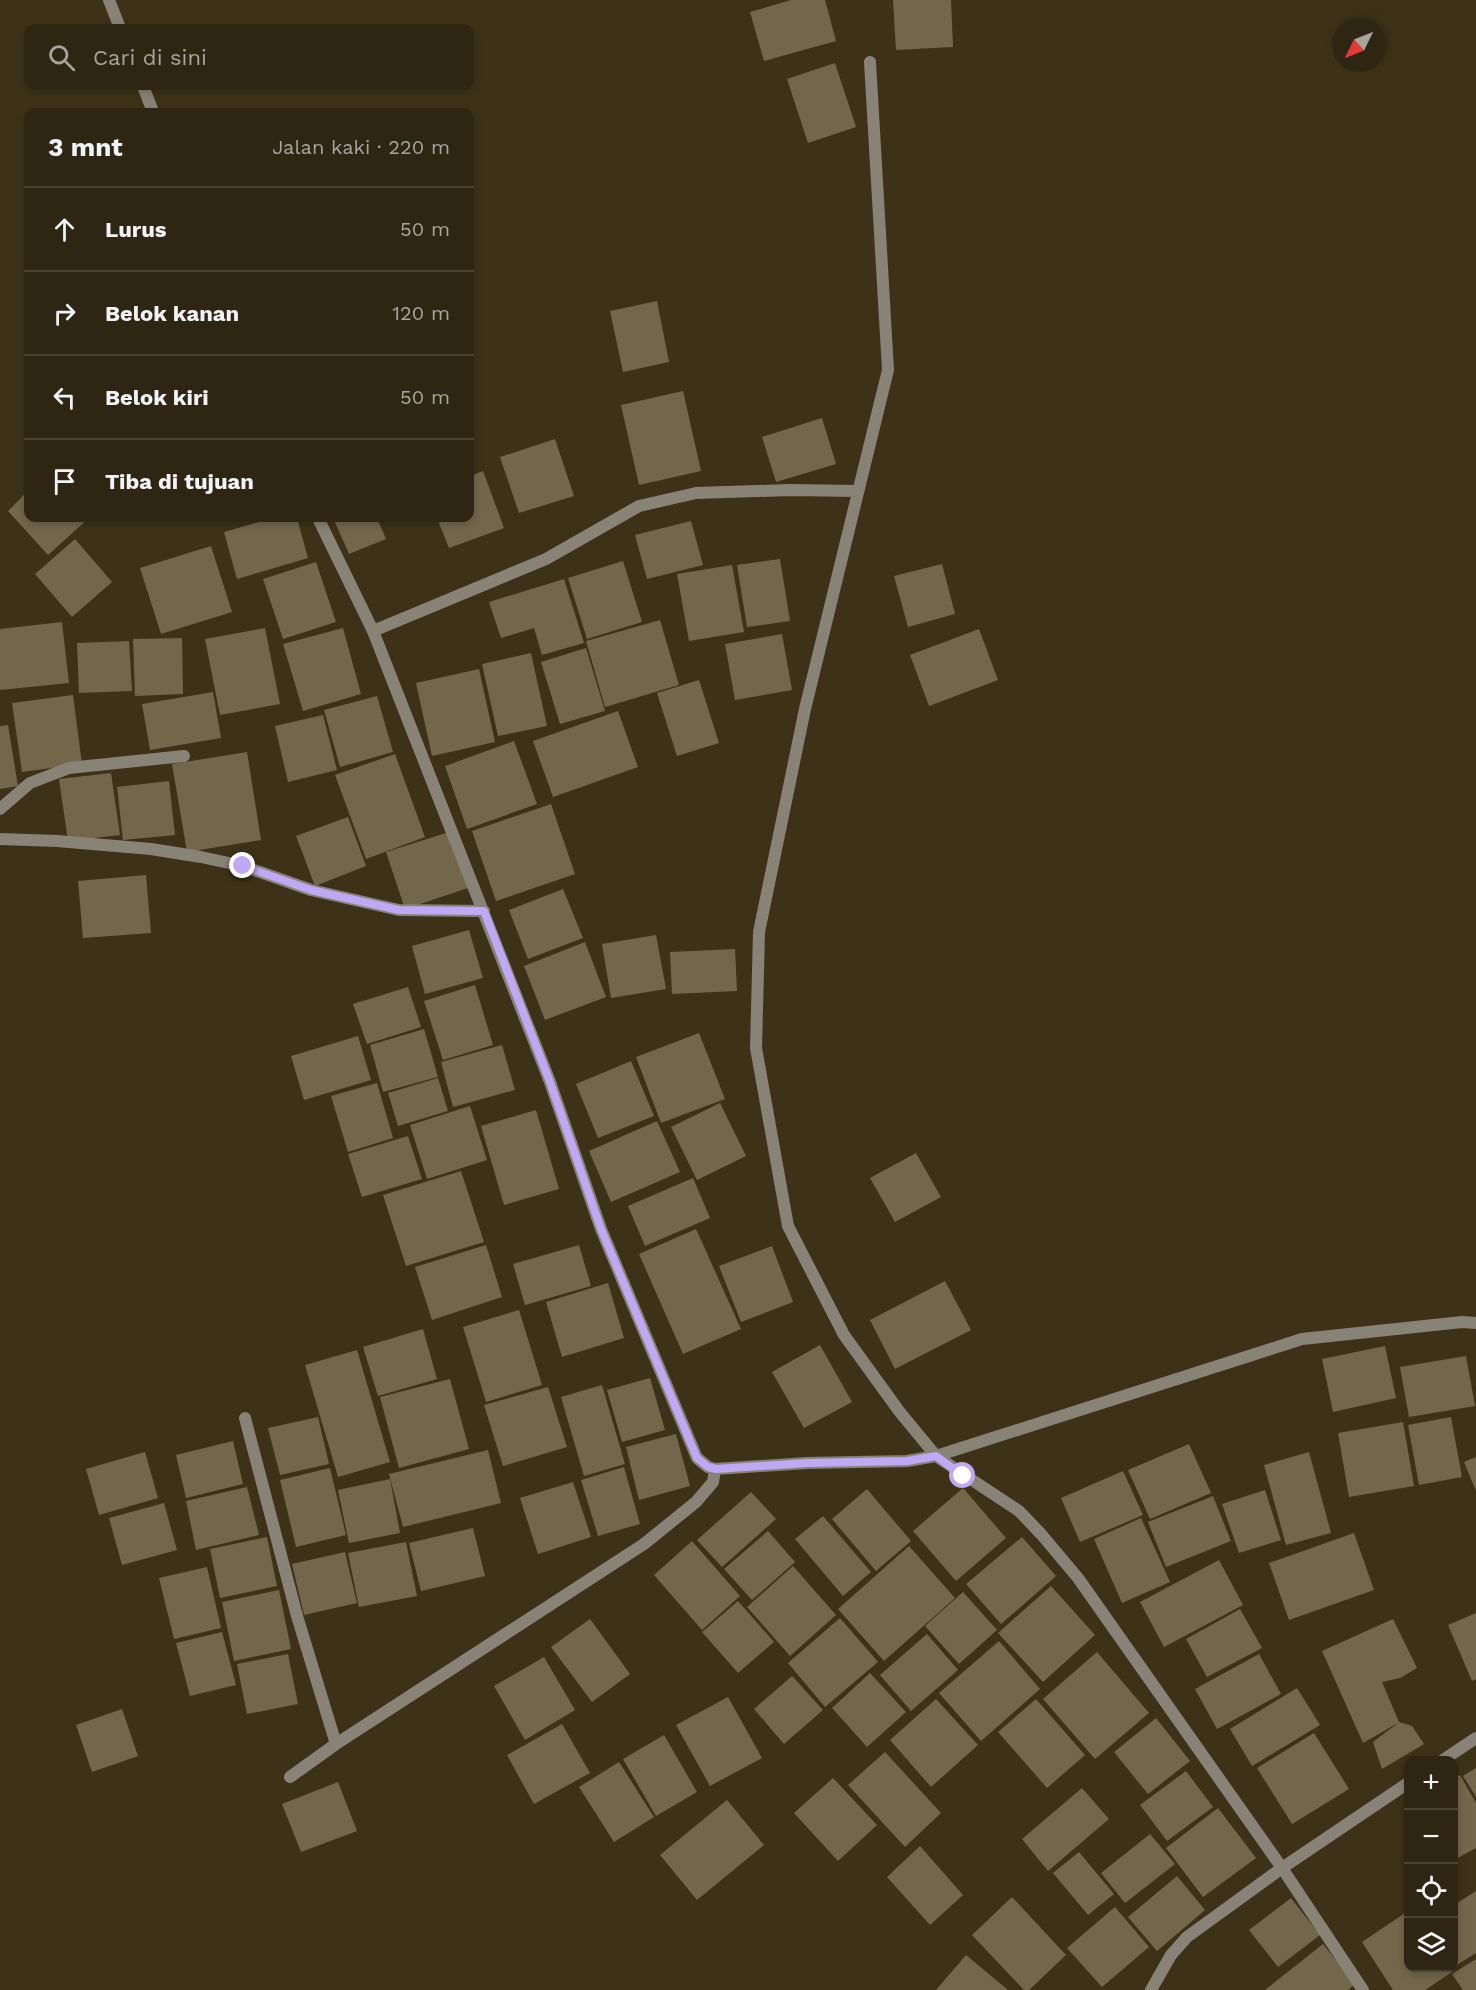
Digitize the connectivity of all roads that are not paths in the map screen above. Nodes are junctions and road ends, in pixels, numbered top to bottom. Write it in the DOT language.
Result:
graph roads {
  1 [pos="109,0"];
  2 [pos="118,24"];
  3 [pos="870,62"];
  4 [pos="145,90"];
  5 [pos="151,108"];
  6 [pos="858,491"];
  7 [pos="320,522"];
  8 [pos="373,631"];
  9 [pos="184,756"];
  10 [pos="0,809"];
  11 [pos="0,839"];
  12 [pos="484,911"];
  13 [pos="1476,1323"];
  14 [pos="245,1418"];
  15 [pos="936,1456"];
  16 [pos="716,1469"];
  17 [pos="1476,1738"];
  18 [pos="336,1744"];
  19 [pos="1450,1756"];
  20 [pos="290,1777"];
  21 [pos="1404,1786"];
  22 [pos="1282,1868"];
  23 [pos="1151,1990"];
  24 [pos="1363,1990"];
  1 -- 2 [label="street"];
  3 -- 6 [label="street"];
  4 -- 5 [label="street"];
  6 -- 8 [label="street"];
  6 -- 15 [label="street"];
  7 -- 8 [label="street"];
  8 -- 12 [label="street"];
  9 -- 10 [label="street"];
  11 -- 12 [label="street"];
  12 -- 16 [label="street"];
  13 -- 15 [label="street"];
  14 -- 18 [label="street"];
  15 -- 16 [label="street"];
  15 -- 22 [label="street"];
  16 -- 18 [label="street"];
  17 -- 19 [label="street"];
  18 -- 20 [label="street"];
  21 -- 22 [label="street"];
  22 -- 23 [label="street"];
  22 -- 24 [label="street"];
}
